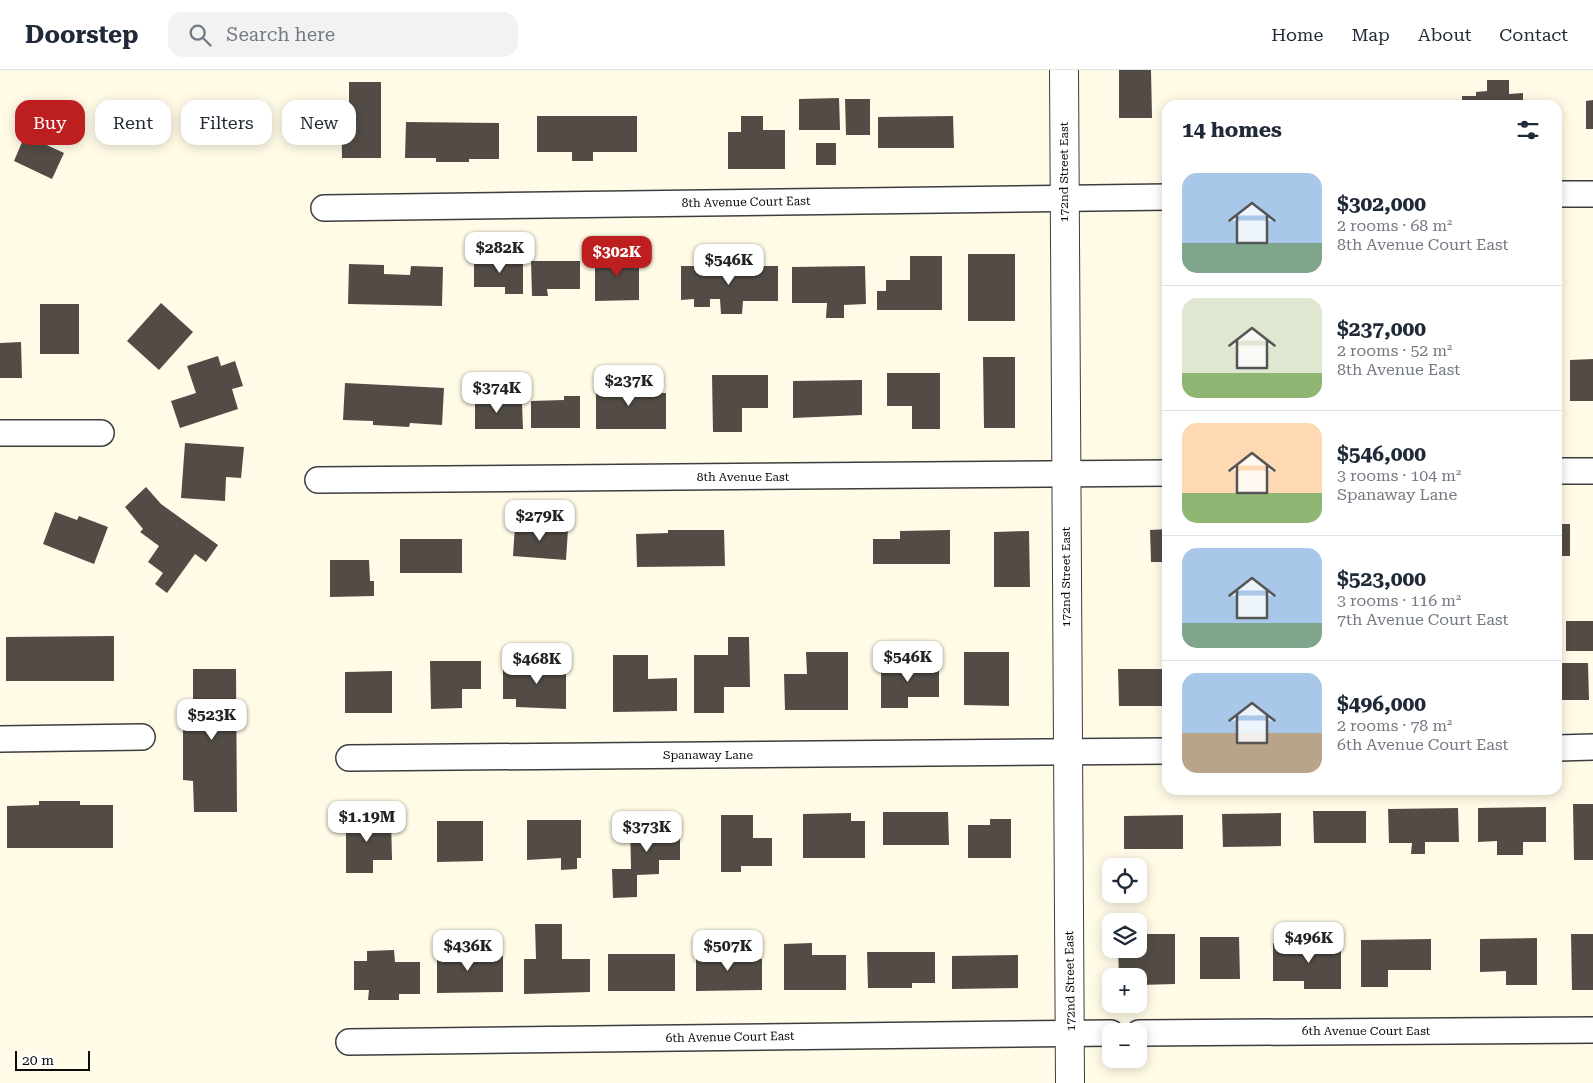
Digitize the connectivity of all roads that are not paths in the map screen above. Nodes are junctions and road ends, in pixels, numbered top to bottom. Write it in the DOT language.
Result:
graph roads {
  1 [pos="1064,70"];
  2 [pos="1562,194"];
  3 [pos="1593,194"];
  4 [pos="1064,197"];
  5 [pos="1162,197"];
  6 [pos="324,208"];
  7 [pos="101,433"];
  8 [pos="0,434"];
  9 [pos="1562,471"];
  10 [pos="1593,471"];
  11 [pos="1162,473"];
  12 [pos="1066,474"];
  13 [pos="318,480"];
  14 [pos="142,737"];
  15 [pos="0,739"];
  16 [pos="1593,747"];
  17 [pos="1562,748"];
  18 [pos="1067,752"];
  19 [pos="1162,752"];
  20 [pos="349,758"];
  21 [pos="1593,1030"];
  22 [pos="1070,1033"];
  23 [pos="1102,1033"];
  24 [pos="1147,1033"];
  25 [pos="350,1042"];
  26 [pos="1070,1083"];
  1 -- 4 [label="street, 172nd Street East"];
  2 -- 3 [label="street"];
  4 -- 5 [label="street, 8th Avenue Court East"];
  4 -- 6 [label="street, 8th Avenue Court East"];
  4 -- 12 [label="street, 172nd Street East"];
  7 -- 8 [label="street"];
  9 -- 10 [label="street"];
  11 -- 12 [label="street, 8th Avenue East"];
  12 -- 13 [label="street, 8th Avenue East"];
  12 -- 18 [label="street, 172nd Street East"];
  14 -- 15 [label="street"];
  16 -- 17 [label="street"];
  18 -- 19 [label="street, Spanaway Lane"];
  18 -- 20 [label="street, Spanaway Lane"];
  18 -- 22 [label="street, 172nd Street East"];
  21 -- 24 [label="street, 6th Avenue Court East"];
  22 -- 23 [label="street, 6th Avenue Court East"];
  22 -- 25 [label="street, 6th Avenue Court East"];
  22 -- 26 [label="street, 172nd Street East"];
}
